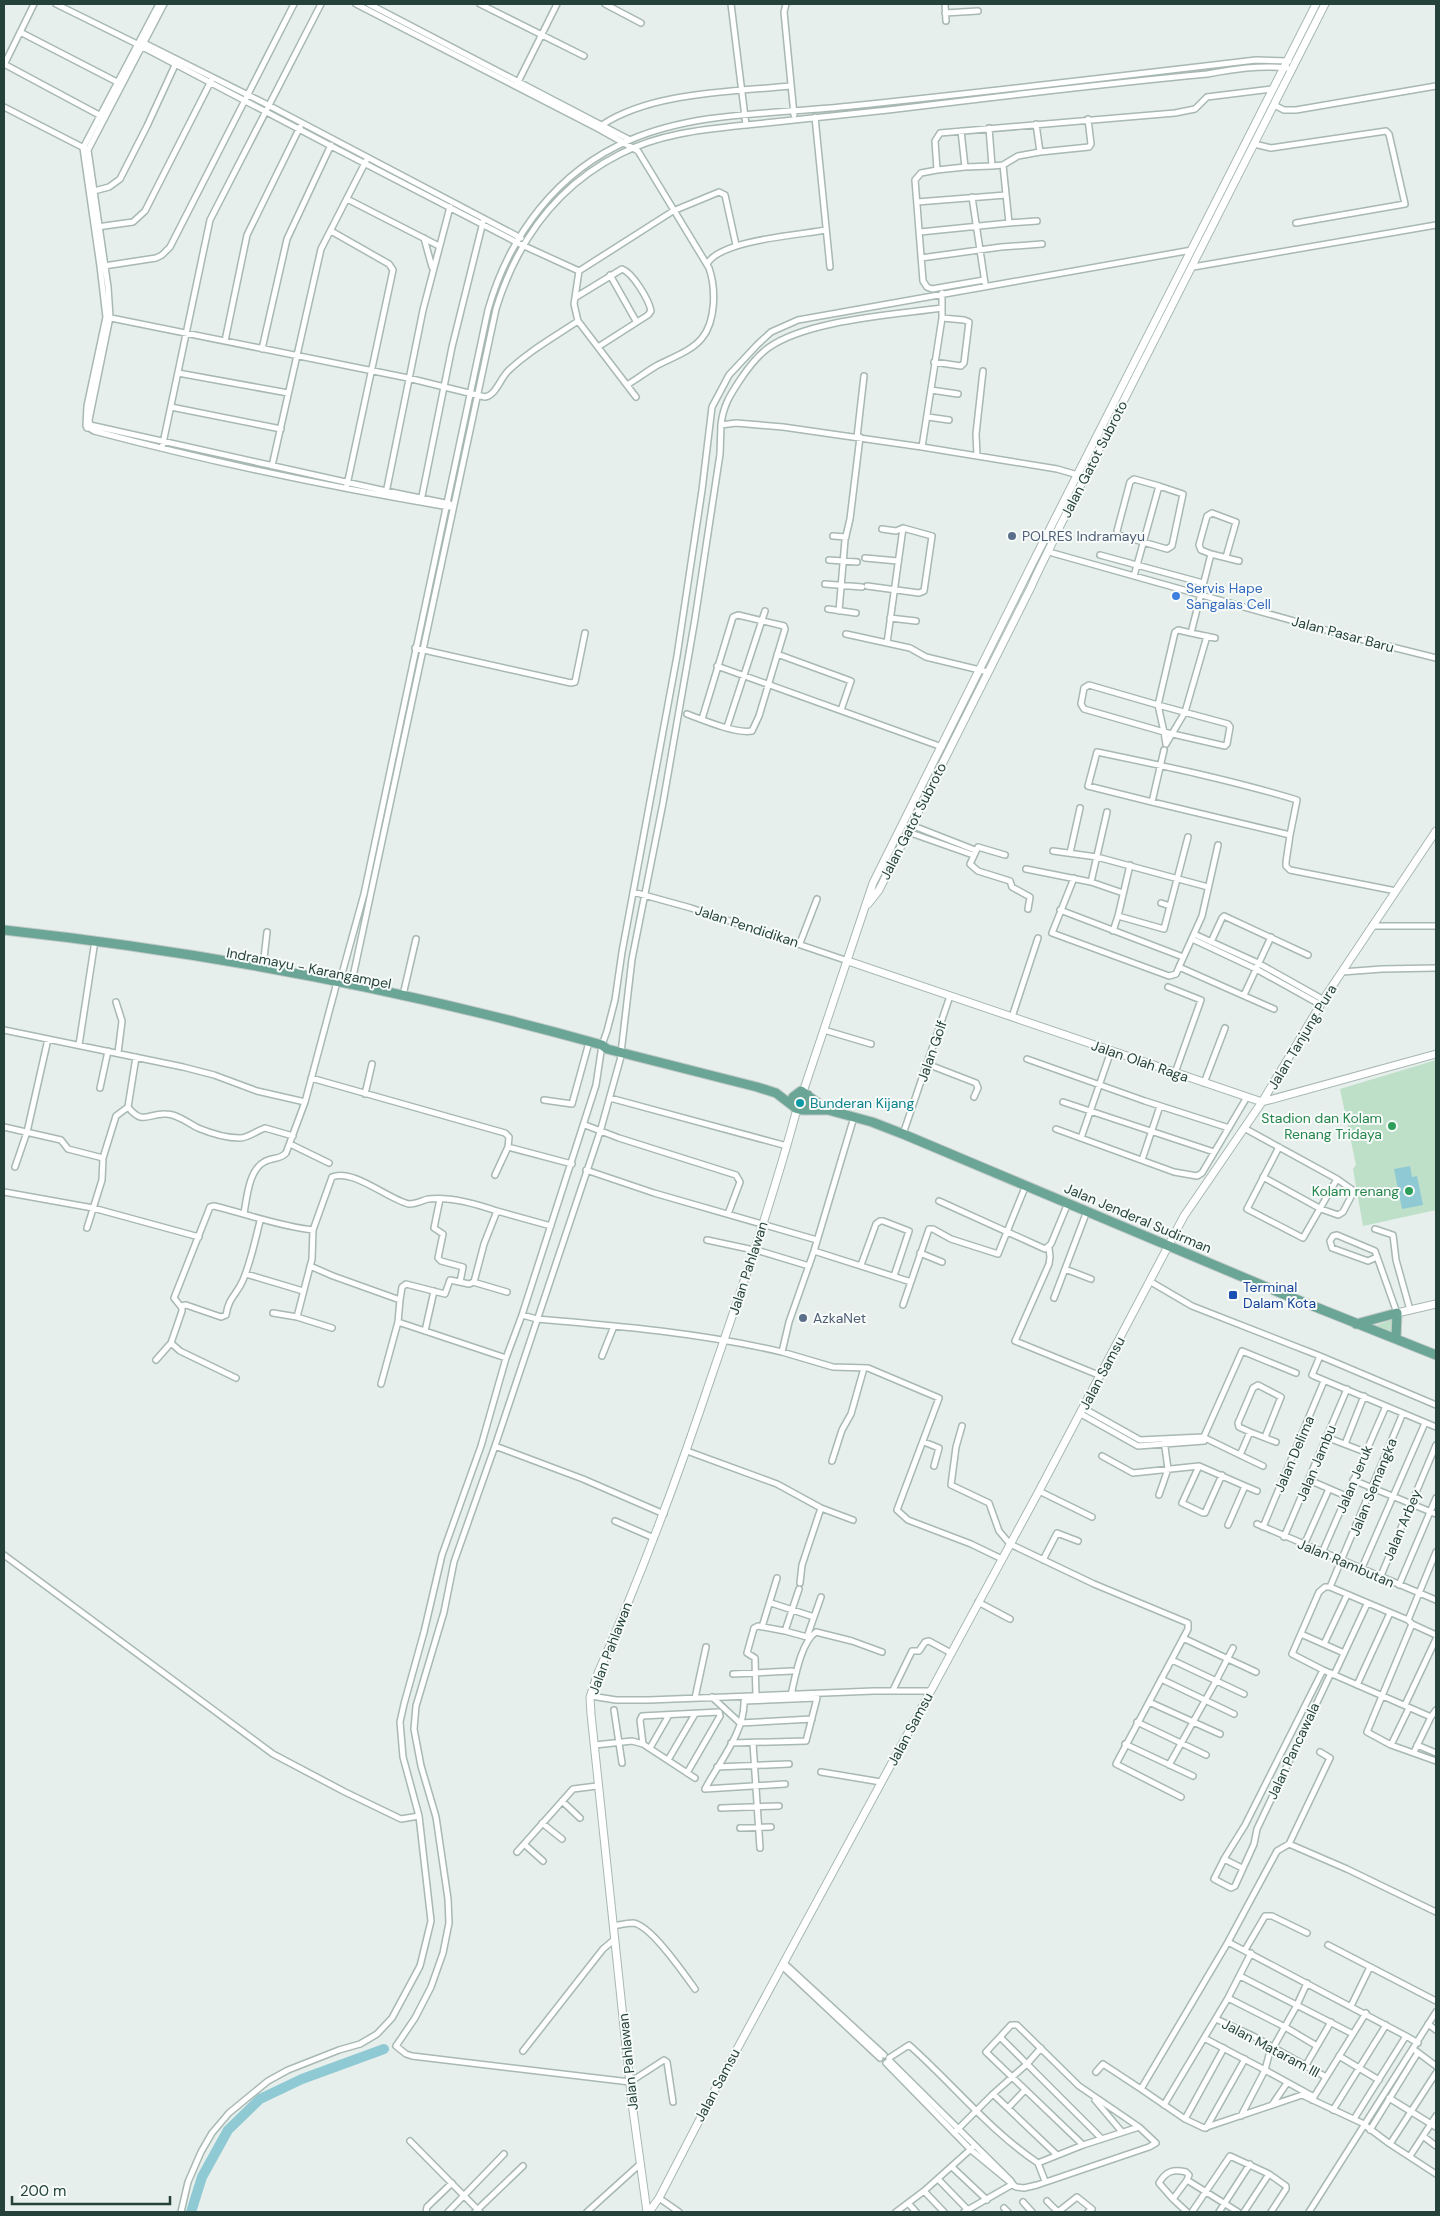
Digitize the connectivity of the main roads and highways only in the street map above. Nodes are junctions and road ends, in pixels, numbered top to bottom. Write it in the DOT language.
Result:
graph roads {
  1 [pos="4,930"];
  2 [pos="4,936"];
  3 [pos="93,945"];
  4 [pos="344,984"];
  5 [pos="603,1048"];
  6 [pos="776,1093"];
  7 [pos="803,1093"];
  8 [pos="797,1108"];
  9 [pos="828,1110"];
  10 [pos="1356,1324"];
  11 [pos="1396,1339"];
  12 [pos="1436,1355"];
  1 -- 3 [label="main road"];
  2 -- 3 [label="main road, Indramayu - Karangampel"];
  3 -- 4 [label="main road, Indramayu - Karangampel"];
  3 -- 4 [label="main road"];
  4 -- 5 [label="main road, Indramayu - Karangampel"];
  4 -- 5 [label="main road, Indramayu - Karangampel"];
  5 -- 6 [label="main road, Indramayu - Karangampel"];
  6 -- 7 [label="main road"];
  6 -- 8 [label="main road"];
  7 -- 8 [label="main road"];
  7 -- 8 [label="main road"];
  7 -- 9 [label="main road"];
  8 -- 9 [label="main road"];
  9 -- 10 [label="main road, Jalan Jenderal Sudirman"];
  10 -- 11 [label="main road, Jalan Jenderal Sudirman"];
  10 -- 11 [label="main road"];
  11 -- 12 [label="main road, Jalan Jenderal Sudirman"];
}
